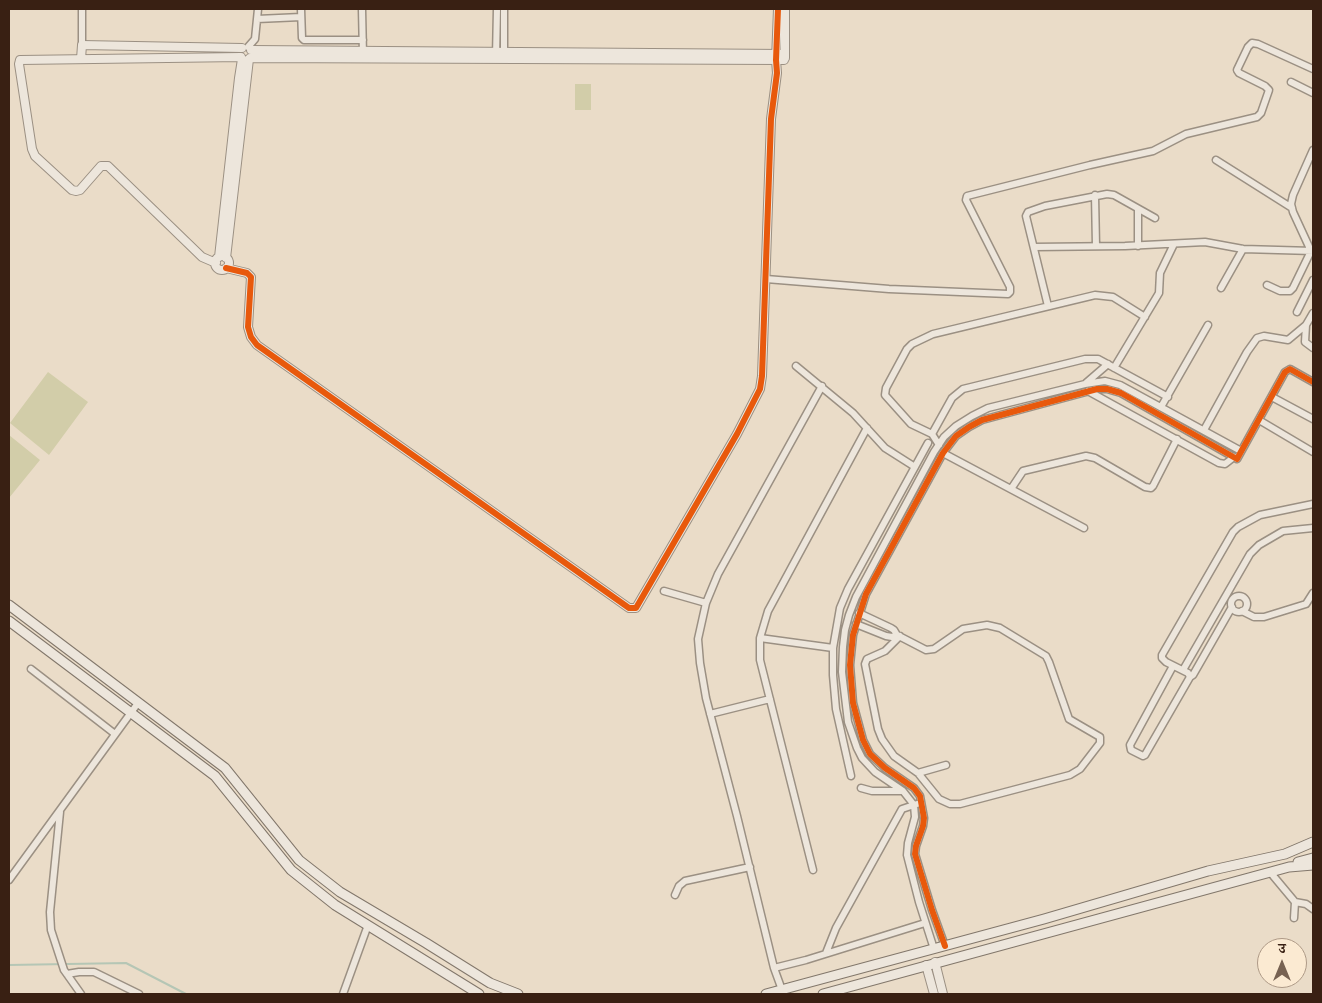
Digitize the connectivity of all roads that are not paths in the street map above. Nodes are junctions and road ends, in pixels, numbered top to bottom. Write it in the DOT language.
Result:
graph roads {
  1 [pos="82,9"];
  2 [pos="258,9"];
  3 [pos="301,9"];
  4 [pos="362,9"];
  5 [pos="497,9"];
  6 [pos="504,9"];
  7 [pos="778,9"];
  8 [pos="786,9"];
  9 [pos="301,17"];
  10 [pos="257,19"];
  11 [pos="363,40"];
  12 [pos="82,45"];
  13 [pos="246,54"];
  14 [pos="363,55"];
  15 [pos="500,56"];
  16 [pos="776,57"];
  17 [pos="785,57"];
  18 [pos="82,59"];
  19 [pos="1313,69"];
  20 [pos="777,73"];
  21 [pos="1291,82"];
  22 [pos="1313,93"];
  23 [pos="1313,150"];
  24 [pos="1216,160"];
  25 [pos="1096,195"];
  26 [pos="1292,208"];
  27 [pos="1138,209"];
  28 [pos="1155,218"];
  29 [pos="1174,244"];
  30 [pos="1096,246"];
  31 [pos="1138,246"];
  32 [pos="1034,247"];
  33 [pos="1243,249"];
  34 [pos="1312,251"];
  35 [pos="220,259"];
  36 [pos="226,268"];
  37 [pos="766,278"];
  38 [pos="1313,280"];
  39 [pos="1267,285"];
  40 [pos="1222,288"];
  41 [pos="1048,306"];
  42 [pos="1297,312"];
  43 [pos="1313,313"];
  44 [pos="1145,317"];
  45 [pos="1208,324"];
  46 [pos="1306,325"];
  47 [pos="1313,348"];
  48 [pos="1108,364"];
  49 [pos="796,366"];
  50 [pos="1114,368"];
  51 [pos="1313,382"];
  52 [pos="1085,384"];
  53 [pos="822,386"];
  54 [pos="1088,391"];
  55 [pos="1168,397"];
  56 [pos="1272,397"];
  57 [pos="1161,407"];
  58 [pos="1313,419"];
  59 [pos="1259,420"];
  60 [pos="867,428"];
  61 [pos="1204,430"];
  62 [pos="932,434"];
  63 [pos="1176,439"];
  64 [pos="928,442"];
  65 [pos="939,445"];
  66 [pos="1241,451"];
  67 [pos="1313,452"];
  68 [pos="943,453"];
  69 [pos="1235,458"];
  70 [pos="915,467"];
  71 [pos="926,473"];
  72 [pos="1010,489"];
  73 [pos="1313,504"];
  74 [pos="1084,528"];
  75 [pos="1313,528"];
  76 [pos="664,591"];
  77 [pos="1313,593"];
  78 [pos="706,603"];
  79 [pos="9,606"];
  80 [pos="1232,607"];
  81 [pos="1242,611"];
  82 [pos="849,615"];
  83 [pos="857,619"];
  84 [pos="9,621"];
  85 [pos="898,636"];
  86 [pos="760,638"];
  87 [pos="833,648"];
  88 [pos="843,650"];
  89 [pos="851,651"];
  90 [pos="1173,666"];
  91 [pos="31,669"];
  92 [pos="1183,670"];
  93 [pos="1190,676"];
  94 [pos="770,699"];
  95 [pos="138,703"];
  96 [pos="131,713"];
  97 [pos="710,714"];
  98 [pos="115,734"];
  99 [pos="946,765"];
  100 [pos="918,773"];
  101 [pos="851,776"];
  102 [pos="861,788"];
  103 [pos="903,791"];
  104 [pos="921,804"];
  105 [pos="914,805"];
  106 [pos="60,811"];
  107 [pos="275,830"];
  108 [pos="266,839"];
  109 [pos="1313,842"];
  110 [pos="1313,849"];
  111 [pos="1285,854"];
  112 [pos="1313,858"];
  113 [pos="1313,865"];
  114 [pos="750,867"];
  115 [pos="1289,867"];
  116 [pos="813,870"];
  117 [pos="1270,872"];
  118 [pos="9,880"];
  119 [pos="675,895"];
  120 [pos="1295,902"];
  121 [pos="1313,909"];
  122 [pos="932,910"];
  123 [pos="922,912"];
  124 [pos="1294,918"];
  125 [pos="925,923"];
  126 [pos="368,925"];
  127 [pos="945,946"];
  128 [pos="934,949"];
  129 [pos="826,953"];
  130 [pos="935,962"];
  131 [pos="926,965"];
  132 [pos="774,968"];
  133 [pos="65,972"];
  134 [pos="782,990"];
  135 [pos="81,994"];
  136 [pos="139,994"];
  137 [pos="343,994"];
  138 [pos="479,994"];
  139 [pos="518,994"];
  140 [pos="766,994"];
  141 [pos="823,994"];
  142 [pos="934,994"];
  143 [pos="943,994"];
  1 -- 12 [label="street"];
  2 -- 10 [label="street"];
  3 -- 9 [label="street"];
  4 -- 11 [label="street"];
  5 -- 15 [label="street"];
  6 -- 15 [label="street"];
  7 -- 16 [label="street"];
  8 -- 17 [label="street"];
  9 -- 10 [label="street"];
  9 -- 11 [label="street"];
  10 -- 13 [label="street"];
  11 -- 14 [label="street"];
  12 -- 13 [label="street"];
  12 -- 18 [label="street"];
  13 -- 14 [label="street"];
  13 -- 18 [label="street"];
  13 -- 35 [label="street"];
  14 -- 15 [label="street"];
  15 -- 16 [label="street"];
  16 -- 17 [label="street"];
  16 -- 20 [label="street"];
  17 -- 20 [label="street"];
  18 -- 35 [label="street"];
  19 -- 37 [label="street"];
  20 -- 37 [label="street"];
  21 -- 22 [label="street"];
  23 -- 26 [label="street"];
  24 -- 26 [label="street"];
  25 -- 27 [label="street"];
  25 -- 30 [label="street"];
  25 -- 32 [label="street"];
  26 -- 34 [label="street"];
  27 -- 28 [label="street"];
  27 -- 31 [label="street"];
  29 -- 31 [label="street"];
  29 -- 33 [label="street"];
  29 -- 44 [label="street"];
  30 -- 31 [label="street"];
  30 -- 32 [label="street"];
  32 -- 41 [label="street"];
  33 -- 34 [label="street"];
  33 -- 40 [label="street"];
  34 -- 39 [label="street"];
  35 -- 36 [label="street"];
  35 -- 36 [label="street"];
  36 -- 37 [label="street"];
  38 -- 42 [label="street"];
  41 -- 44 [label="street"];
  41 -- 62 [label="street"];
  43 -- 46 [label="street"];
  44 -- 50 [label="street"];
  45 -- 55 [label="street"];
  46 -- 47 [label="street"];
  46 -- 61 [label="street"];
  48 -- 50 [label="street"];
  48 -- 52 [label="street"];
  48 -- 62 [label="street"];
  49 -- 53 [label="street"];
  50 -- 55 [label="street"];
  51 -- 56 [label="street"];
  52 -- 57 [label="street"];
  52 -- 65 [label="street"];
  53 -- 60 [label="street"];
  53 -- 78 [label="street"];
  54 -- 63 [label="street"];
  54 -- 68 [label="street"];
  54 -- 69 [label="street"];
  55 -- 57 [label="street"];
  56 -- 58 [label="street"];
  56 -- 59 [label="street"];
  57 -- 61 [label="street"];
  59 -- 66 [label="street"];
  59 -- 67 [label="street"];
  60 -- 70 [label="street"];
  60 -- 86 [label="street"];
  61 -- 66 [label="street"];
  62 -- 65 [label="street"];
  63 -- 69 [label="street"];
  63 -- 72 [label="street"];
  64 -- 70 [label="street"];
  65 -- 71 [label="street"];
  66 -- 69 [label="street"];
  68 -- 71 [label="street"];
  68 -- 72 [label="street"];
  70 -- 71 [label="street"];
  70 -- 87 [label="street"];
  71 -- 82 [label="street"];
  71 -- 83 [label="street"];
  72 -- 74 [label="street"];
  73 -- 90 [label="street"];
  75 -- 92 [label="street"];
  76 -- 78 [label="street"];
  77 -- 81 [label="street"];
  78 -- 97 [label="street"];
  79 -- 95 [label="main road"];
  80 -- 81 [label="street"];
  80 -- 81 [label="street"];
  80 -- 93 [label="street"];
  82 -- 83 [label="street"];
  82 -- 88 [label="street"];
  83 -- 85 [label="street"];
  83 -- 85 [label="street"];
  83 -- 89 [label="street"];
  84 -- 96 [label="main road"];
  85 -- 100 [label="street"];
  85 -- 100 [label="street"];
  86 -- 87 [label="street"];
  86 -- 94 [label="street"];
  87 -- 88 [label="street"];
  87 -- 101 [label="street"];
  88 -- 89 [label="street"];
  88 -- 103 [label="street"];
  89 -- 104 [label="street"];
  90 -- 92 [label="street"];
  90 -- 93 [label="street"];
  91 -- 98 [label="street"];
  92 -- 93 [label="street"];
  94 -- 97 [label="street"];
  94 -- 116 [label="street"];
  95 -- 96 [label="street"];
  95 -- 107 [label="main road"];
  96 -- 98 [label="street"];
  96 -- 108 [label="main road"];
  97 -- 114 [label="street"];
  98 -- 106 [label="street"];
  99 -- 100 [label="street"];
  102 -- 103 [label="street"];
  103 -- 105 [label="street"];
  104 -- 105 [label="street"];
  104 -- 122 [label="street"];
  105 -- 123 [label="street"];
  105 -- 129 [label="street"];
  106 -- 118 [label="street"];
  106 -- 133 [label="street"];
  107 -- 108 [label="main road"];
  107 -- 139 [label="main road"];
  108 -- 126 [label="main road"];
  109 -- 111 [label="main road"];
  110 -- 111 [label="main road"];
  111 -- 127 [label="main road"];
  112 -- 115 [label="main road"];
  113 -- 115 [label="main road"];
  114 -- 119 [label="street"];
  114 -- 132 [label="street"];
  115 -- 117 [label="main road"];
  117 -- 120 [label="street"];
  117 -- 130 [label="main road"];
  120 -- 121 [label="street"];
  120 -- 124 [label="street"];
  122 -- 123 [label="street"];
  122 -- 127 [label="street"];
  123 -- 125 [label="street"];
  125 -- 128 [label="street"];
  125 -- 129 [label="street"];
  126 -- 137 [label="street"];
  126 -- 138 [label="main road"];
  127 -- 128 [label="main road"];
  128 -- 134 [label="main road"];
  129 -- 132 [label="street"];
  130 -- 131 [label="main road"];
  130 -- 143 [label="street"];
  131 -- 141 [label="main road"];
  131 -- 142 [label="street"];
  132 -- 134 [label="street"];
  133 -- 135 [label="street"];
  133 -- 136 [label="street"];
  134 -- 140 [label="main road"];
}
